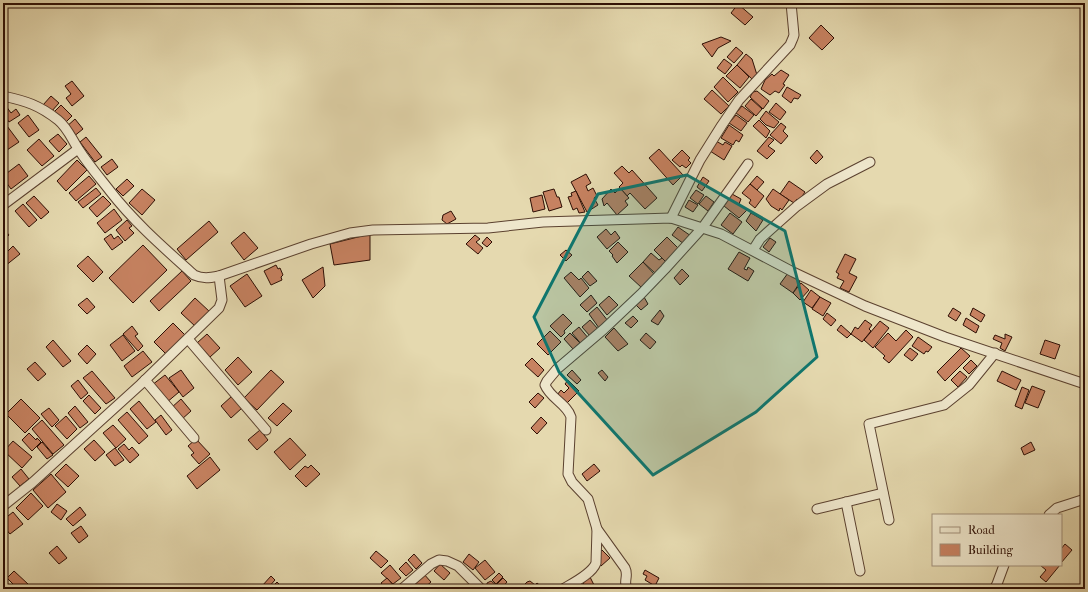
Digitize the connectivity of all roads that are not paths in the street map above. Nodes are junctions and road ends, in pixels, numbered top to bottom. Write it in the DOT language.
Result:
graph roads {
  1 [pos="791,3"];
  2 [pos="3,96"];
  3 [pos="78,149"];
  4 [pos="870,162"];
  5 [pos="748,164"];
  6 [pos="3,205"];
  7 [pos="671,218"];
  8 [pos="702,227"];
  9 [pos="753,250"];
  10 [pos="219,276"];
  11 [pos="188,339"];
  12 [pos="995,353"];
  13 [pos="145,380"];
  14 [pos="1085,384"];
  15 [pos="266,430"];
  16 [pos="194,438"];
  17 [pos="883,493"];
  18 [pos="1085,499"];
  19 [pos="846,502"];
  20 [pos="3,506"];
  21 [pos="817,509"];
  22 [pos="1050,514"];
  23 [pos="888,520"];
  24 [pos="597,529"];
  25 [pos="1004,566"];
  26 [pos="860,571"];
  27 [pos="402,589"];
  28 [pos="481,589"];
  29 [pos="563,589"];
  30 [pos="627,589"];
  31 [pos="994,589"];
  1 -- 7 [label="street"];
  2 -- 3 [label="street"];
  3 -- 6 [label="street"];
  3 -- 10 [label="street"];
  4 -- 9 [label="street"];
  5 -- 8 [label="street"];
  7 -- 8 [label="street"];
  7 -- 10 [label="street"];
  8 -- 9 [label="street"];
  8 -- 24 [label="street"];
  9 -- 12 [label="street"];
  10 -- 11 [label="street"];
  11 -- 13 [label="street"];
  11 -- 15 [label="street"];
  12 -- 14 [label="street"];
  12 -- 17 [label="street"];
  13 -- 16 [label="street"];
  13 -- 20 [label="street"];
  17 -- 19 [label="street"];
  17 -- 23 [label="street"];
  18 -- 22 [label="street"];
  19 -- 21 [label="street"];
  19 -- 26 [label="street"];
  24 -- 29 [label="street"];
  24 -- 30 [label="street"];
  25 -- 31 [label="street"];
  27 -- 28 [label="street"];
}
